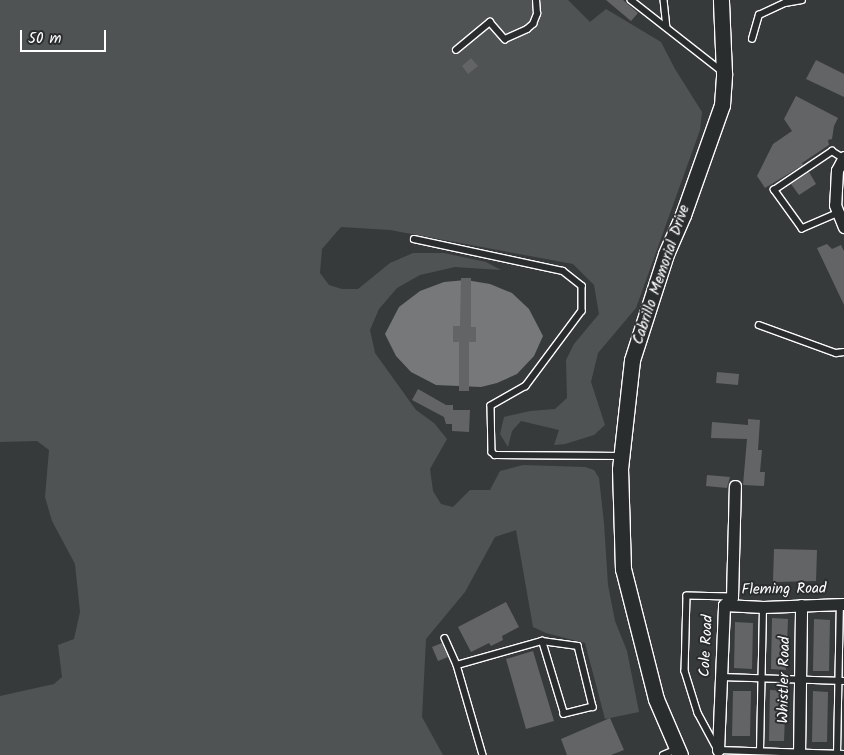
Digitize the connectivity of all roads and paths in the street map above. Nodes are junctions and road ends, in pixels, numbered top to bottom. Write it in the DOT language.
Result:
graph roads {
  1 [pos="536,0"];
  2 [pos="631,0"];
  3 [pos="664,0"];
  4 [pos="721,0"];
  5 [pos="802,0"];
  6 [pos="667,27"];
  7 [pos="752,39"];
  8 [pos="456,50"];
  9 [pos="724,73"];
  10 [pos="844,158"];
  11 [pos="840,199"];
  12 [pos="839,214"];
  13 [pos="844,227"];
  14 [pos="414,239"];
  15 [pos="759,325"];
  16 [pos="844,352"];
  17 [pos="621,456"];
  18 [pos="735,486"];
  19 [pos="728,601"];
  20 [pos="842,604"];
  21 [pos="801,605"];
  22 [pos="763,607"];
  23 [pos="445,638"];
  24 [pos="542,641"];
  25 [pos="457,665"];
  26 [pos="721,677"];
  27 [pos="761,678"];
  28 [pos="800,680"];
  29 [pos="841,681"];
  30 [pos="718,750"];
  31 [pos="760,751"];
  32 [pos="673,753"];
  33 [pos="799,754"];
  34 [pos="836,754"];
  35 [pos="844,754"];
  36 [pos="482,755"];
  1 -- 8 [label="lane"];
  2 -- 6 [label="lane"];
  3 -- 6 [label="lane"];
  4 -- 9 [label="main road, Cabrillo Memorial Drive"];
  5 -- 7 [label="lane"];
  6 -- 9 [label="lane"];
  9 -- 17 [label="main road, Cabrillo Memorial Drive"];
  10 -- 11 [label="street"];
  10 -- 12 [label="lane"];
  11 -- 12 [label="street"];
  12 -- 13 [label="street"];
  14 -- 17 [label="lane"];
  15 -- 16 [label="lane"];
  17 -- 32 [label="main road, Cabrillo Memorial Drive"];
  18 -- 19 [label="street, Cole Road"];
  19 -- 22 [label="street, Fleming Road"];
  19 -- 26 [label="street, Cole Road"];
  19 -- 30 [label="lane"];
  20 -- 21 [label="street, Fleming Road"];
  20 -- 29 [label="lane"];
  21 -- 22 [label="street, Fleming Road"];
  21 -- 28 [label="street, Whistler Road"];
  22 -- 27 [label="lane"];
  23 -- 25 [label="lane"];
  24 -- 24 [label="lane"];
  24 -- 25 [label="lane"];
  25 -- 36 [label="lane"];
  26 -- 27 [label="lane"];
  26 -- 30 [label="street, Cole Road"];
  27 -- 28 [label="lane"];
  27 -- 31 [label="lane"];
  28 -- 29 [label="lane"];
  28 -- 33 [label="street, Whistler Road"];
  29 -- 34 [label="lane"];
  30 -- 31 [label="lane"];
  31 -- 33 [label="lane"];
  33 -- 34 [label="lane"];
  34 -- 35 [label="lane"];
}
